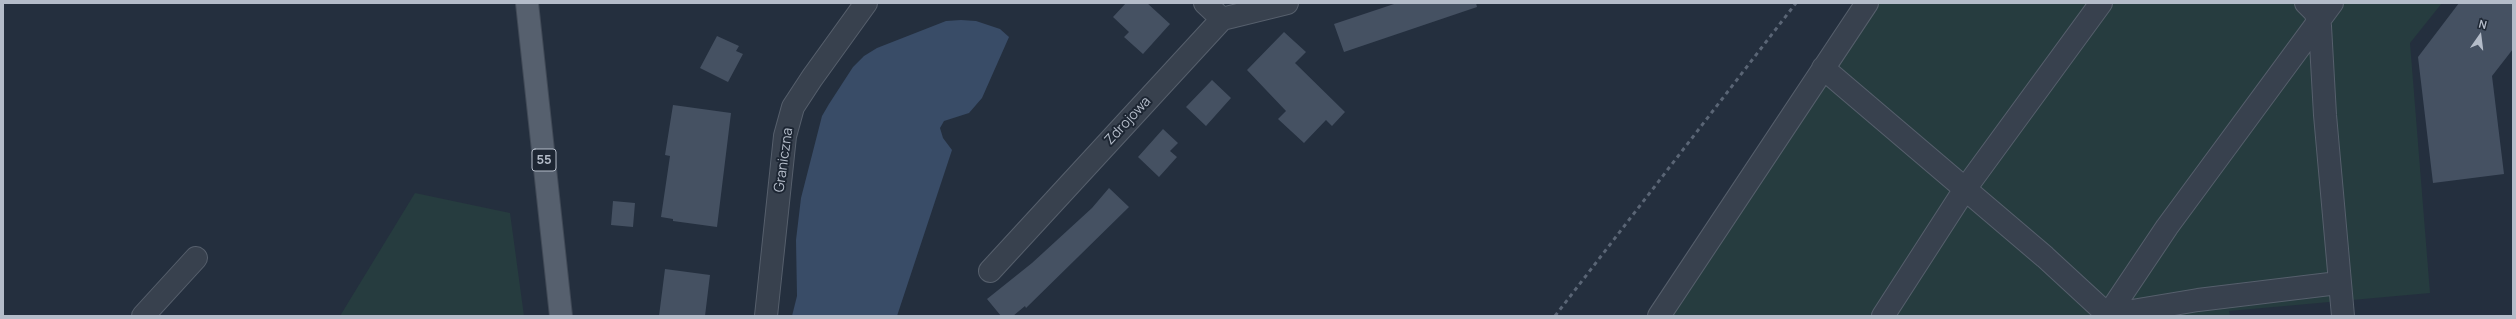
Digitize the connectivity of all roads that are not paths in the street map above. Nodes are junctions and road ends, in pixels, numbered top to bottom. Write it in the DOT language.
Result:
graph roads {
  1 [pos="527,3"];
  2 [pos="866,3"];
  3 [pos="1205,3"];
  4 [pos="1287,3"];
  5 [pos="1867,3"];
  6 [pos="2101,3"];
  7 [pos="2306,3"];
  8 [pos="2332,3"];
  9 [pos="1222,19"];
  10 [pos="2318,21"];
  11 [pos="1823,68"];
  12 [pos="1965,190"];
  13 [pos="196,258"];
  14 [pos="990,271"];
  15 [pos="2338,283"];
  16 [pos="143,316"];
  17 [pos="561,316"];
  18 [pos="766,316"];
  19 [pos="1659,316"];
  20 [pos="1883,316"];
  21 [pos="2107,316"];
  22 [pos="2343,316"];
  1 -- 17 [label="main road, 55"];
  2 -- 18 [label="street, Graniczna"];
  3 -- 9 [label="street"];
  4 -- 9 [label="street"];
  5 -- 11 [label="street"];
  6 -- 12 [label="street"];
  7 -- 10 [label="street"];
  8 -- 10 [label="street"];
  9 -- 14 [label="street, Zdrojowa"];
  10 -- 15 [label="street"];
  10 -- 21 [label="street"];
  11 -- 12 [label="street"];
  11 -- 19 [label="street"];
  12 -- 20 [label="street"];
  12 -- 21 [label="street"];
  13 -- 16 [label="street"];
  15 -- 21 [label="street"];
  15 -- 22 [label="street"];
}
